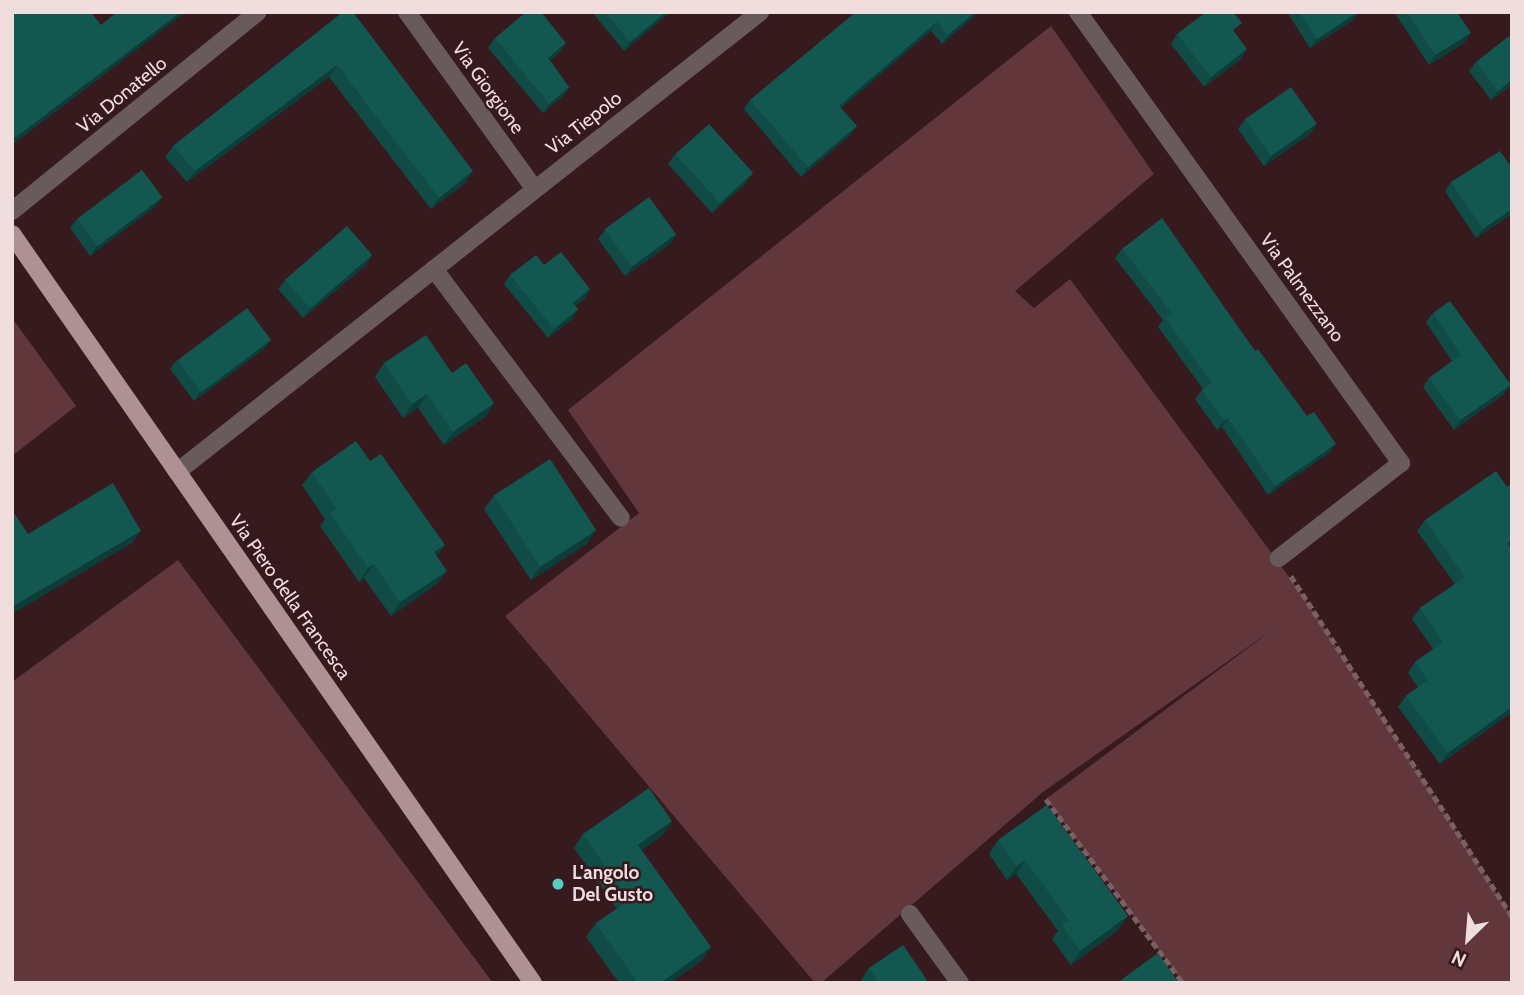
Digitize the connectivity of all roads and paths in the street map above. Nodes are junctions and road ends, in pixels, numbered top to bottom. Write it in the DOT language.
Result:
graph roads {
  1 [pos="258,12"];
  2 [pos="407,12"];
  3 [pos="760,12"];
  4 [pos="1078,12"];
  5 [pos="534,188"];
  6 [pos="12,211"];
  7 [pos="12,234"];
  8 [pos="434,269"];
  9 [pos="177,471"];
  10 [pos="621,518"];
  11 [pos="1279,558"];
  12 [pos="1046,799"];
  13 [pos="911,914"];
  14 [pos="1512,916"];
  15 [pos="533,983"];
  16 [pos="960,983"];
  17 [pos="1183,983"];
  1 -- 6 [label="street, Via Donatello"];
  2 -- 5 [label="street, Via Giorgione"];
  3 -- 5 [label="street, Via Tiepolo"];
  4 -- 11 [label="street, Via Palmezzano"];
  5 -- 8 [label="street, Via Tiepolo"];
  7 -- 9 [label="main road, Via Piero della Francesca"];
  8 -- 9 [label="street, Via Tiepolo"];
  8 -- 10 [label="street"];
  9 -- 15 [label="main road, Via Piero della Francesca"];
  11 -- 14 [label="path"];
  12 -- 17 [label="path"];
  13 -- 16 [label="street"];
}
